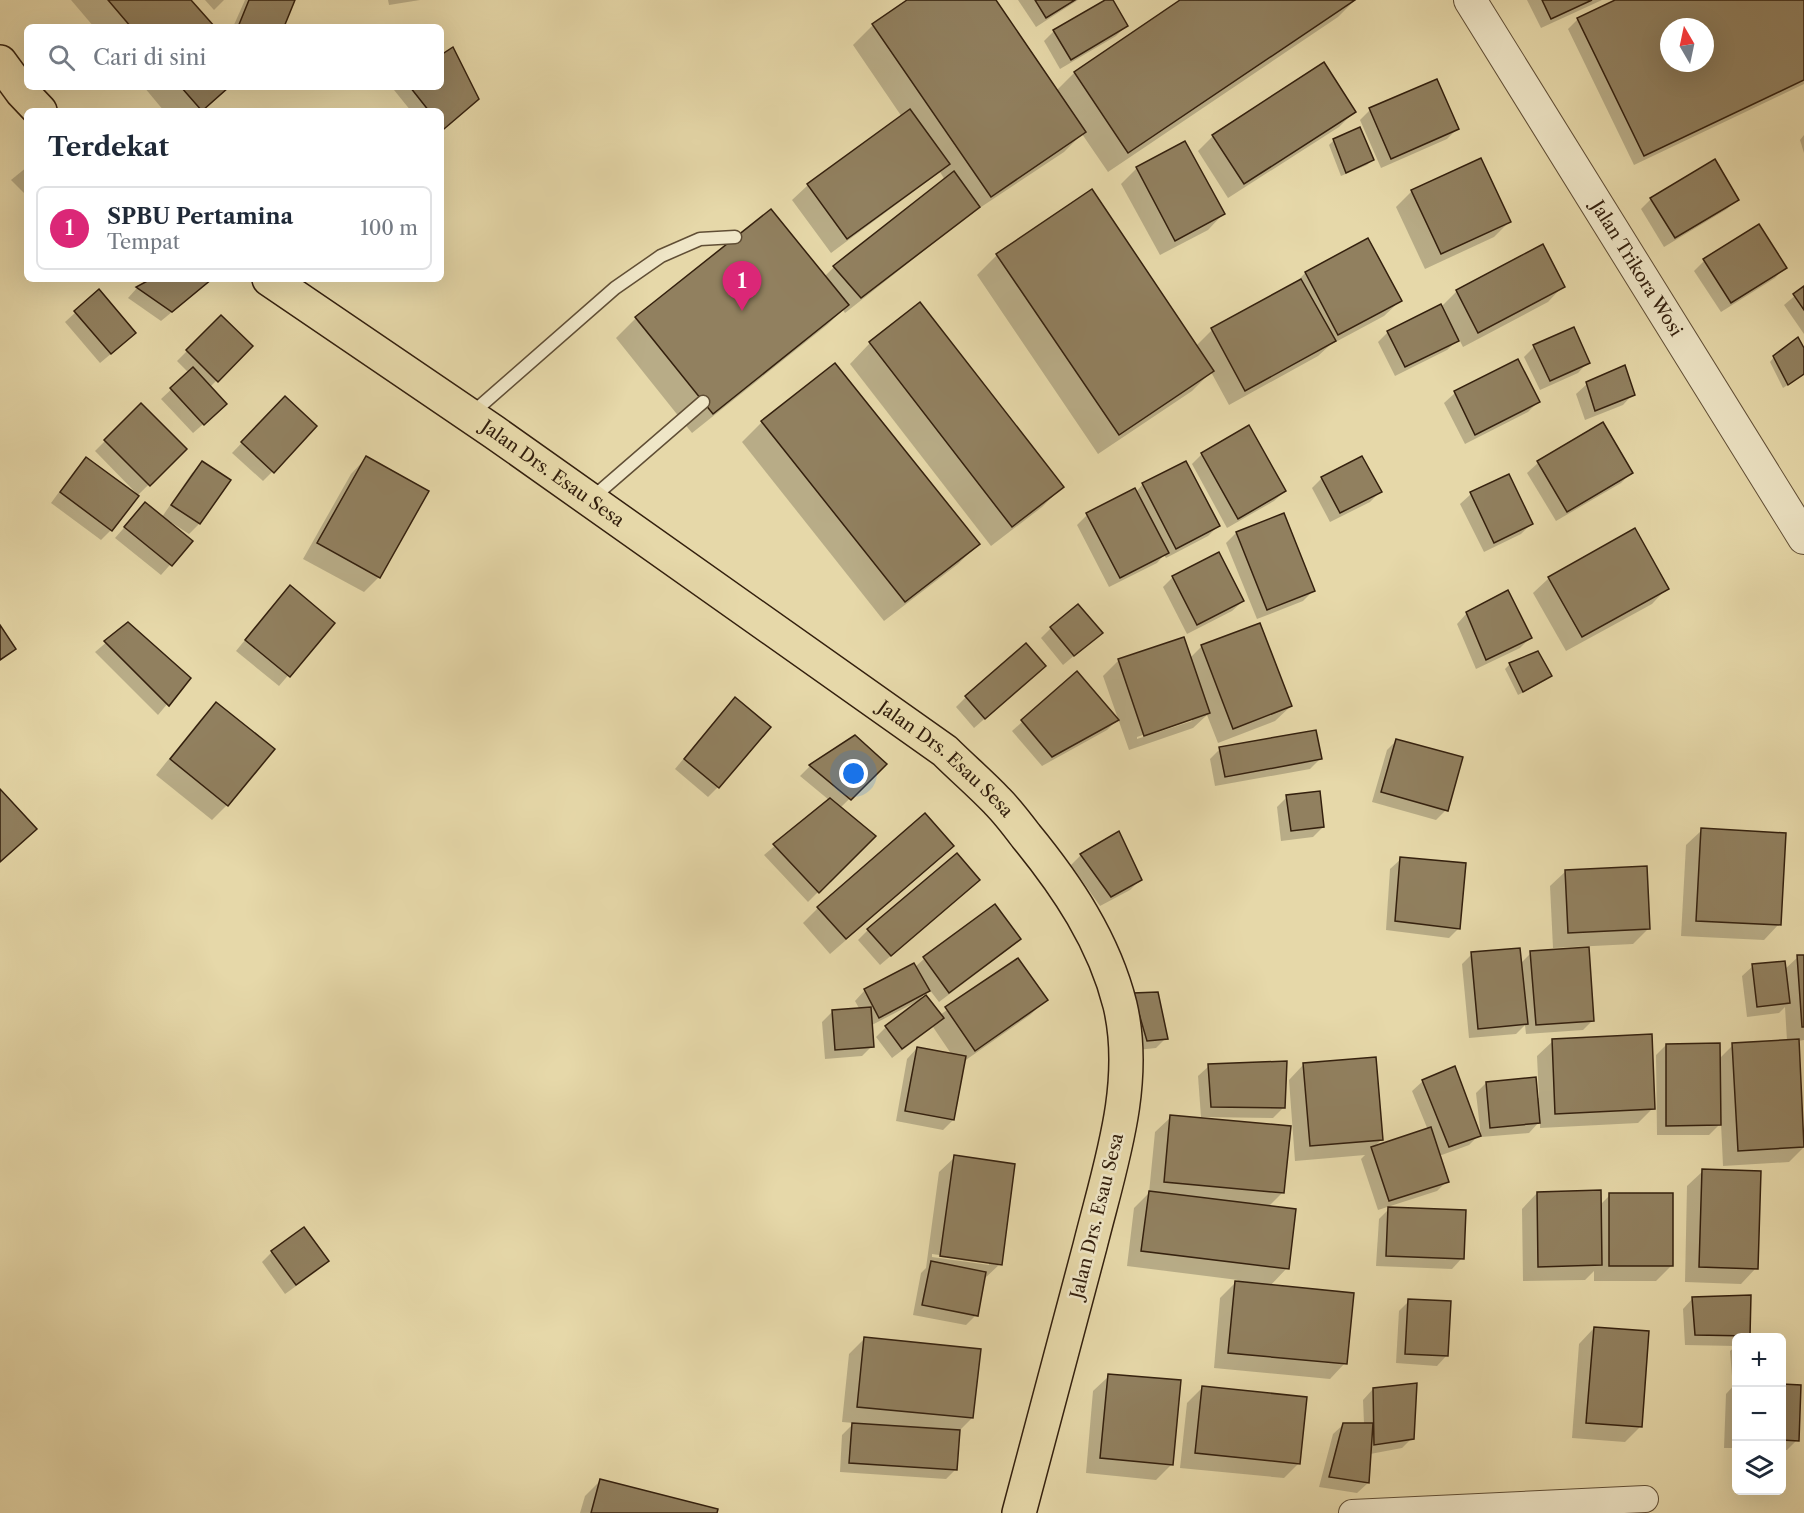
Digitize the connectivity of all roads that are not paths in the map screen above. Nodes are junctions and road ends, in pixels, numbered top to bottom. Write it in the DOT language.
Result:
graph roads {
  1 [pos="1470,0"];
  2 [pos="0,62"];
  3 [pos="37,108"];
  4 [pos="735,237"];
  5 [pos="273,282"];
  6 [pos="703,402"];
  7 [pos="469,415"];
  8 [pos="590,500"];
  9 [pos="1804,538"];
  10 [pos="1645,1499"];
  11 [pos="1019,1513"];
  12 [pos="1352,1513"];
  1 -- 9 [label="street, Jalan Trikora Wosi"];
  2 -- 3 [label="highway"];
  4 -- 7 [label="lane"];
  5 -- 7 [label="highway, Jalan Drs. Esau Sesa"];
  6 -- 8 [label="lane"];
  7 -- 8 [label="highway, Jalan Drs. Esau Sesa"];
  8 -- 11 [label="highway, Jalan Drs. Esau Sesa"];
  10 -- 12 [label="street"];
}
